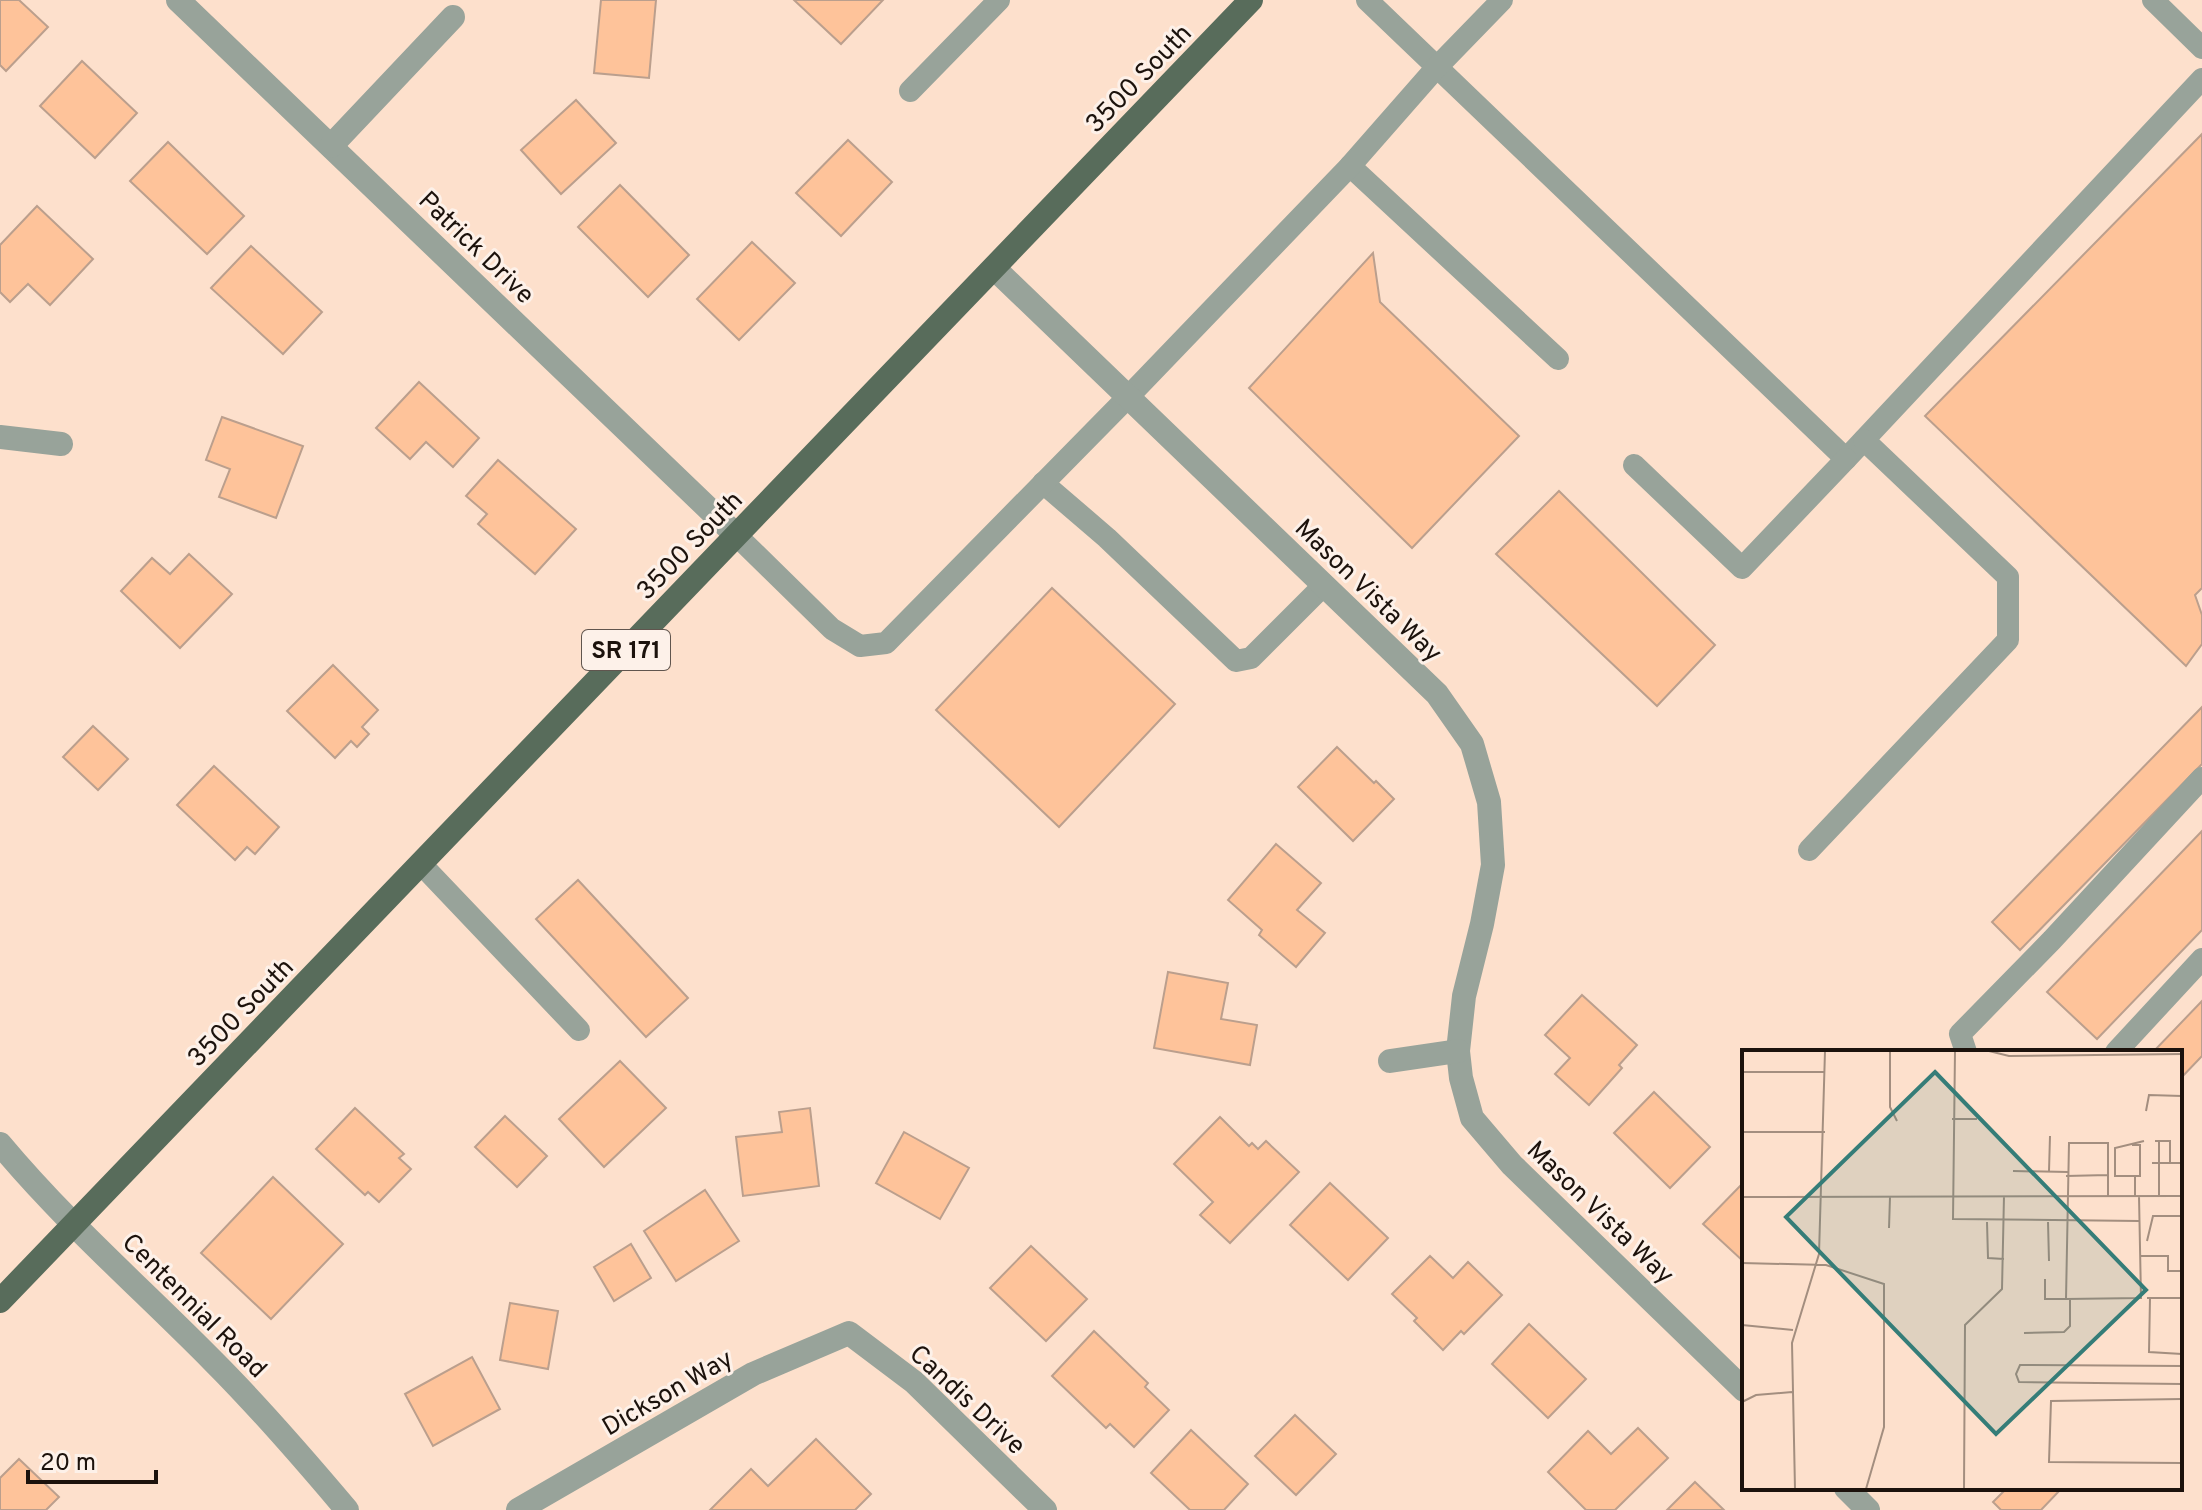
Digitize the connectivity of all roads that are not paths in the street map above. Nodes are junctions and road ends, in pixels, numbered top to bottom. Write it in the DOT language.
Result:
graph roads {
  1 [pos="178,0"];
  2 [pos="999,0"];
  3 [pos="1251,0"];
  4 [pos="1367,0"];
  5 [pos="1502,0"];
  6 [pos="2153,0"];
  7 [pos="453,17"];
  8 [pos="2202,48"];
  9 [pos="1436,68"];
  10 [pos="2202,79"];
  11 [pos="910,91"];
  12 [pos="331,146"];
  13 [pos="1350,166"];
  14 [pos="994,268"];
  15 [pos="1558,359"];
  16 [pos="1127,398"];
  17 [pos="0,437"];
  18 [pos="1864,440"];
  19 [pos="61,444"];
  20 [pos="1846,459"];
  21 [pos="1634,465"];
  22 [pos="1043,483"];
  23 [pos="736,535"];
  24 [pos="1324,585"];
  25 [pos="2202,778"];
  26 [pos="1809,850"];
  27 [pos="421,864"];
  28 [pos="2202,959"];
  29 [pos="579,1030"];
  30 [pos="1965,1050"];
  31 [pos="2118,1050"];
  32 [pos="1458,1051"];
  33 [pos="1390,1061"];
  34 [pos="0,1144"];
  35 [pos="74,1224"];
  36 [pos="0,1301"];
  37 [pos="849,1333"];
  38 [pos="1742,1388"];
  39 [pos="1848,1490"];
  40 [pos="347,1510"];
  41 [pos="518,1510"];
  42 [pos="1045,1510"];
  43 [pos="1868,1510"];
  1 -- 12 [label="street, Patrick Drive"];
  2 -- 11 [label="lane"];
  3 -- 14 [label="main road, 3500 South / SR 171"];
  4 -- 9 [label="lane"];
  5 -- 9 [label="lane"];
  6 -- 8 [label="lane"];
  7 -- 12 [label="street"];
  9 -- 13 [label="lane"];
  9 -- 20 [label="lane"];
  10 -- 18 [label="lane"];
  12 -- 23 [label="street, Patrick Drive"];
  13 -- 15 [label="lane"];
  13 -- 16 [label="lane"];
  14 -- 16 [label="street, Mason Vista Way"];
  14 -- 23 [label="main road, 3500 South / SR 171"];
  16 -- 22 [label="lane"];
  16 -- 24 [label="street, Mason Vista Way"];
  17 -- 19 [label="street"];
  18 -- 20 [label="lane"];
  18 -- 26 [label="lane"];
  20 -- 21 [label="lane"];
  22 -- 23 [label="lane"];
  22 -- 24 [label="lane"];
  23 -- 27 [label="main road, 3500 South / SR 171"];
  24 -- 32 [label="street, Mason Vista Way"];
  25 -- 30 [label="lane"];
  27 -- 29 [label="lane"];
  27 -- 35 [label="main road, 3500 South / SR 171"];
  28 -- 31 [label="lane"];
  32 -- 33 [label="street"];
  32 -- 38 [label="street, Mason Vista Way"];
  34 -- 35 [label="street, Centennial Road"];
  35 -- 36 [label="main road, 3500 South / SR 171"];
  35 -- 40 [label="street, Centennial Road"];
  37 -- 41 [label="street, Dickson Way"];
  37 -- 42 [label="street, Candis Drive"];
  39 -- 43 [label="street"];
}
